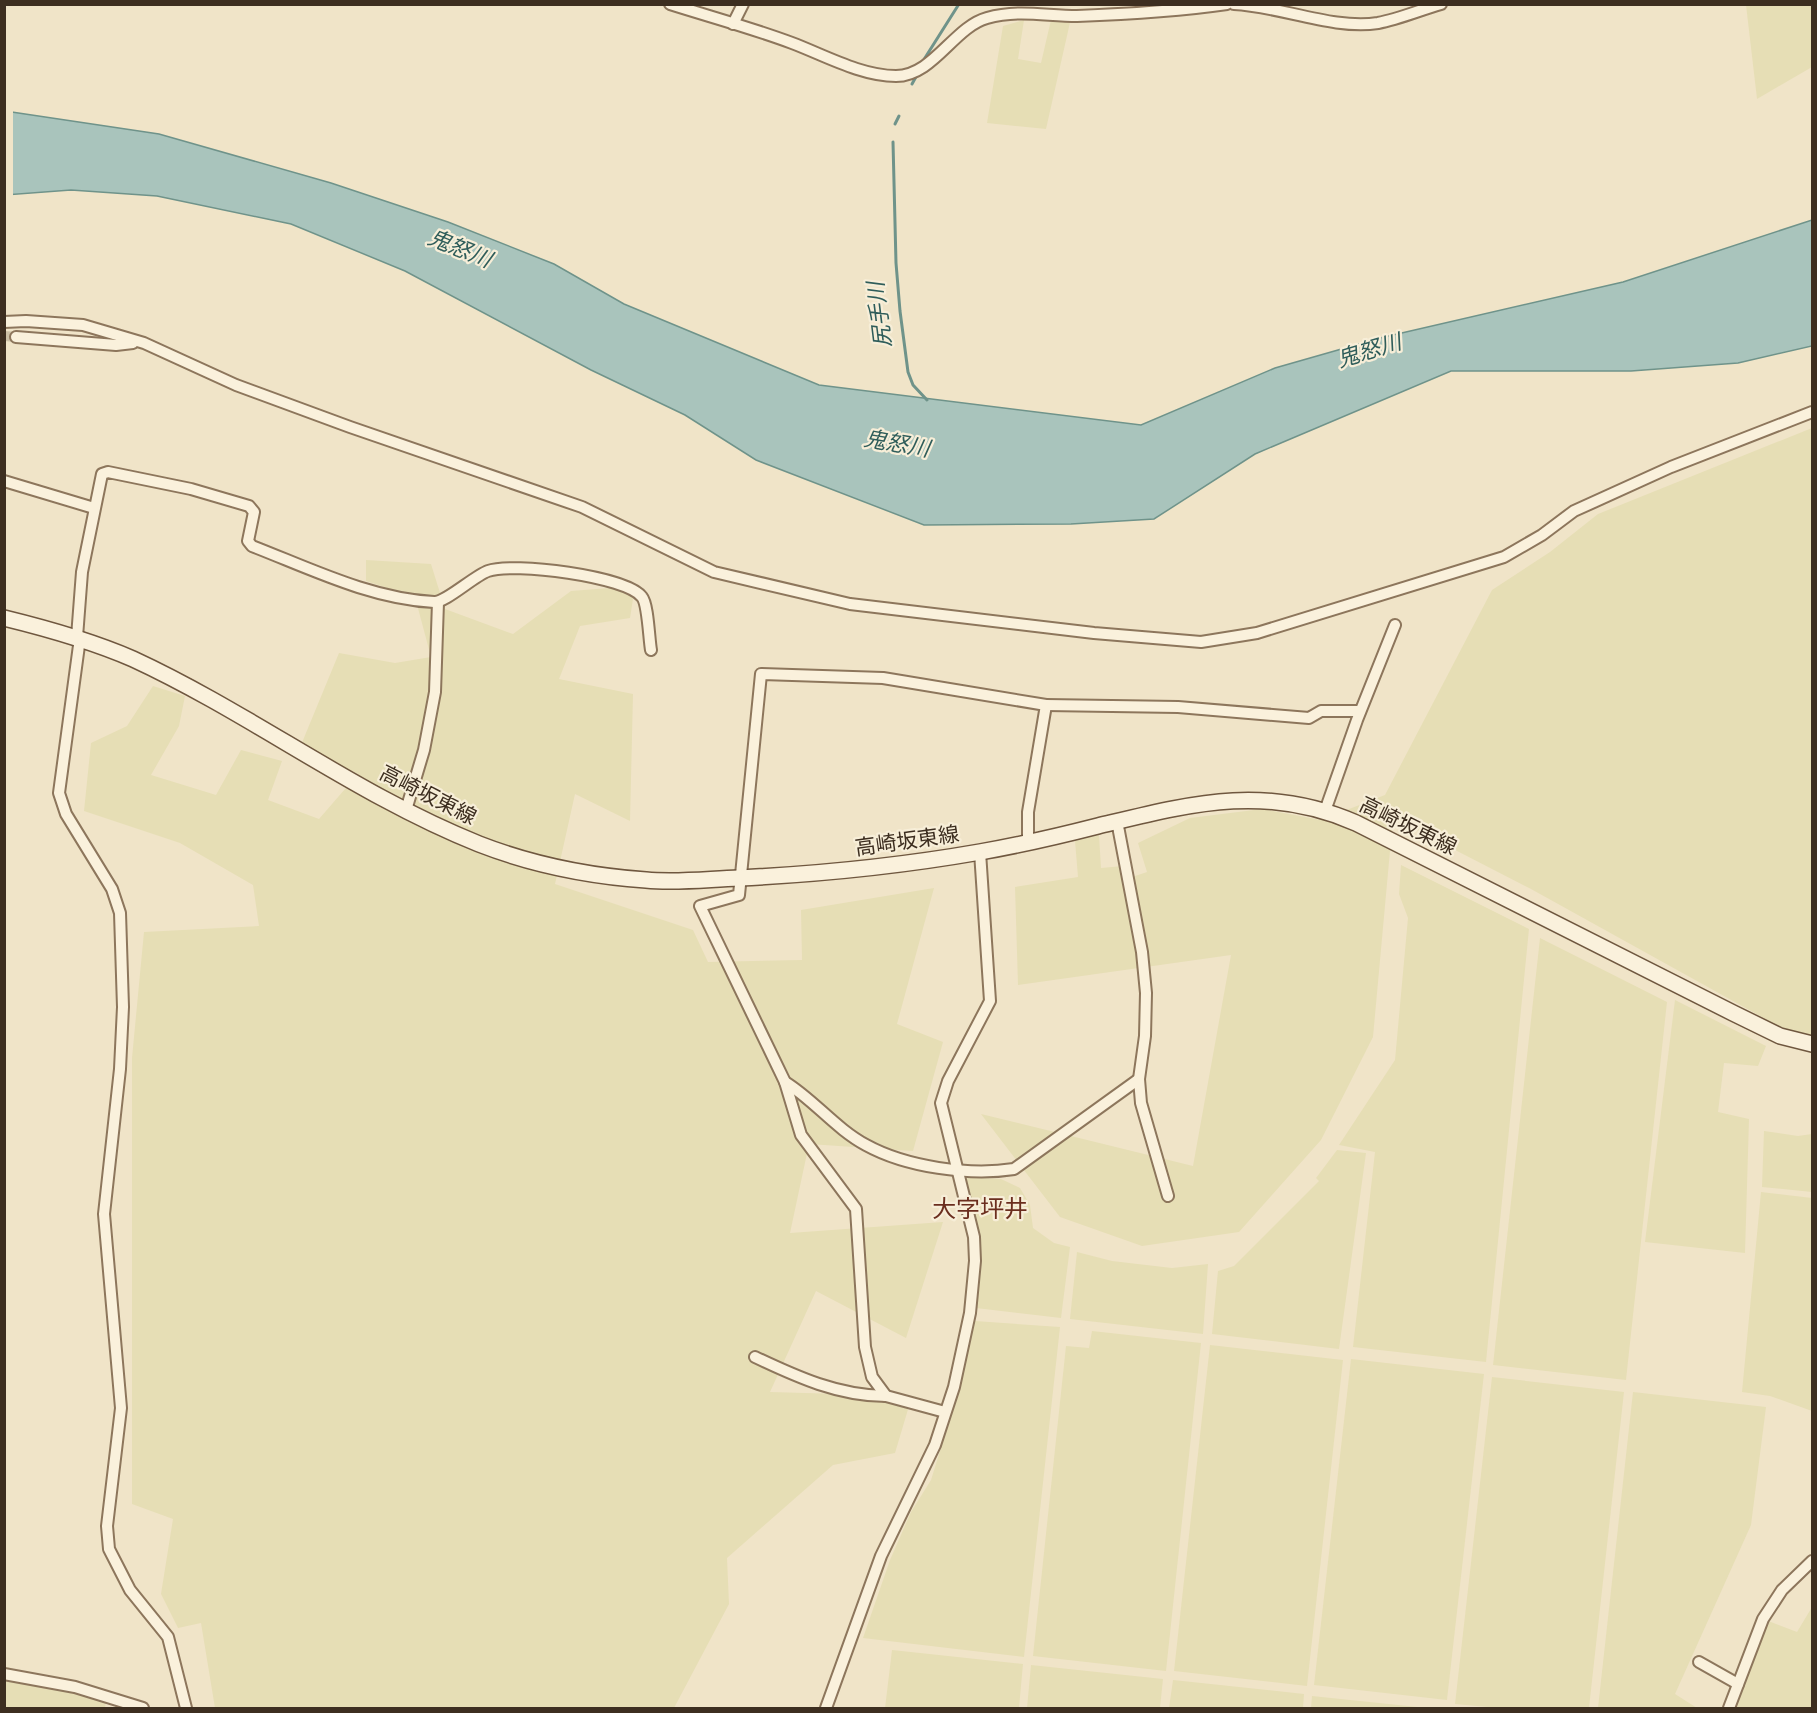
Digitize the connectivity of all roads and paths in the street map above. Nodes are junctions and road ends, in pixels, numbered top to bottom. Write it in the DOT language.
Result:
graph roads {
  1 [pos="670,4"];
  2 [pos="743,4"];
  3 [pos="1227,4"];
  4 [pos="1234,4"];
  5 [pos="1441,4"];
  6 [pos="1420,7"];
  7 [pos="1122,9"];
  8 [pos="733,24"];
  9 [pos="4,322"];
  10 [pos="16,337"];
  11 [pos="144,343"];
  12 [pos="1812,412"];
  13 [pos="4,482"];
  14 [pos="94,508"];
  15 [pos="438,602"];
  16 [pos="4,618"];
  17 [pos="1395,625"];
  18 [pos="79,638"];
  19 [pos="651,650"];
  20 [pos="1046,705"];
  21 [pos="1360,711"];
  22 [pos="406,810"];
  23 [pos="1325,811"];
  24 [pos="1117,821"];
  25 [pos="1028,843"];
  26 [pos="980,852"];
  27 [pos="741,878"];
  28 [pos="1812,1044"];
  29 [pos="1139,1080"];
  30 [pos="785,1082"];
  31 [pos="958,1170"];
  32 [pos="1168,1196"];
  33 [pos="755,1357"];
  34 [pos="886,1396"];
  35 [pos="945,1412"];
  36 [pos="1812,1561"];
  37 [pos="1699,1662"];
  38 [pos="4,1674"];
  39 [pos="1738,1684"];
  40 [pos="143,1708"];
  41 [pos="186,1708"];
  42 [pos="826,1708"];
  43 [pos="1729,1708"];
  1 -- 8 [label="street"];
  2 -- 8 [label="street"];
  3 -- 7 [label="street"];
  4 -- 6 [label="street"];
  5 -- 6 [label="street"];
  7 -- 8 [label="street"];
  9 -- 11 [label="street"];
  10 -- 11 [label="street"];
  11 -- 12 [label="street"];
  13 -- 14 [label="street"];
  14 -- 15 [label="street"];
  14 -- 18 [label="street"];
  15 -- 19 [label="street"];
  15 -- 22 [label="street"];
  16 -- 18 [label="main road, 高崎坂東線"];
  17 -- 21 [label="street"];
  18 -- 22 [label="main road, 高崎坂東線"];
  18 -- 41 [label="street"];
  20 -- 21 [label="street"];
  20 -- 25 [label="street"];
  20 -- 27 [label="street"];
  21 -- 23 [label="street"];
  22 -- 27 [label="main road, 高崎坂東線"];
  23 -- 24 [label="main road, 高崎坂東線"];
  23 -- 28 [label="main road, 高崎坂東線"];
  24 -- 25 [label="main road, 高崎坂東線"];
  24 -- 29 [label="street"];
  25 -- 26 [label="main road, 高崎坂東線"];
  26 -- 27 [label="main road, 高崎坂東線"];
  26 -- 31 [label="street"];
  27 -- 30 [label="street"];
  29 -- 31 [label="street"];
  29 -- 32 [label="street"];
  30 -- 31 [label="street"];
  30 -- 34 [label="street"];
  31 -- 35 [label="street"];
  33 -- 34 [label="street"];
  34 -- 35 [label="street"];
  35 -- 42 [label="street"];
  36 -- 39 [label="street"];
  37 -- 39 [label="street"];
  38 -- 40 [label="street"];
  39 -- 43 [label="street"];
}
